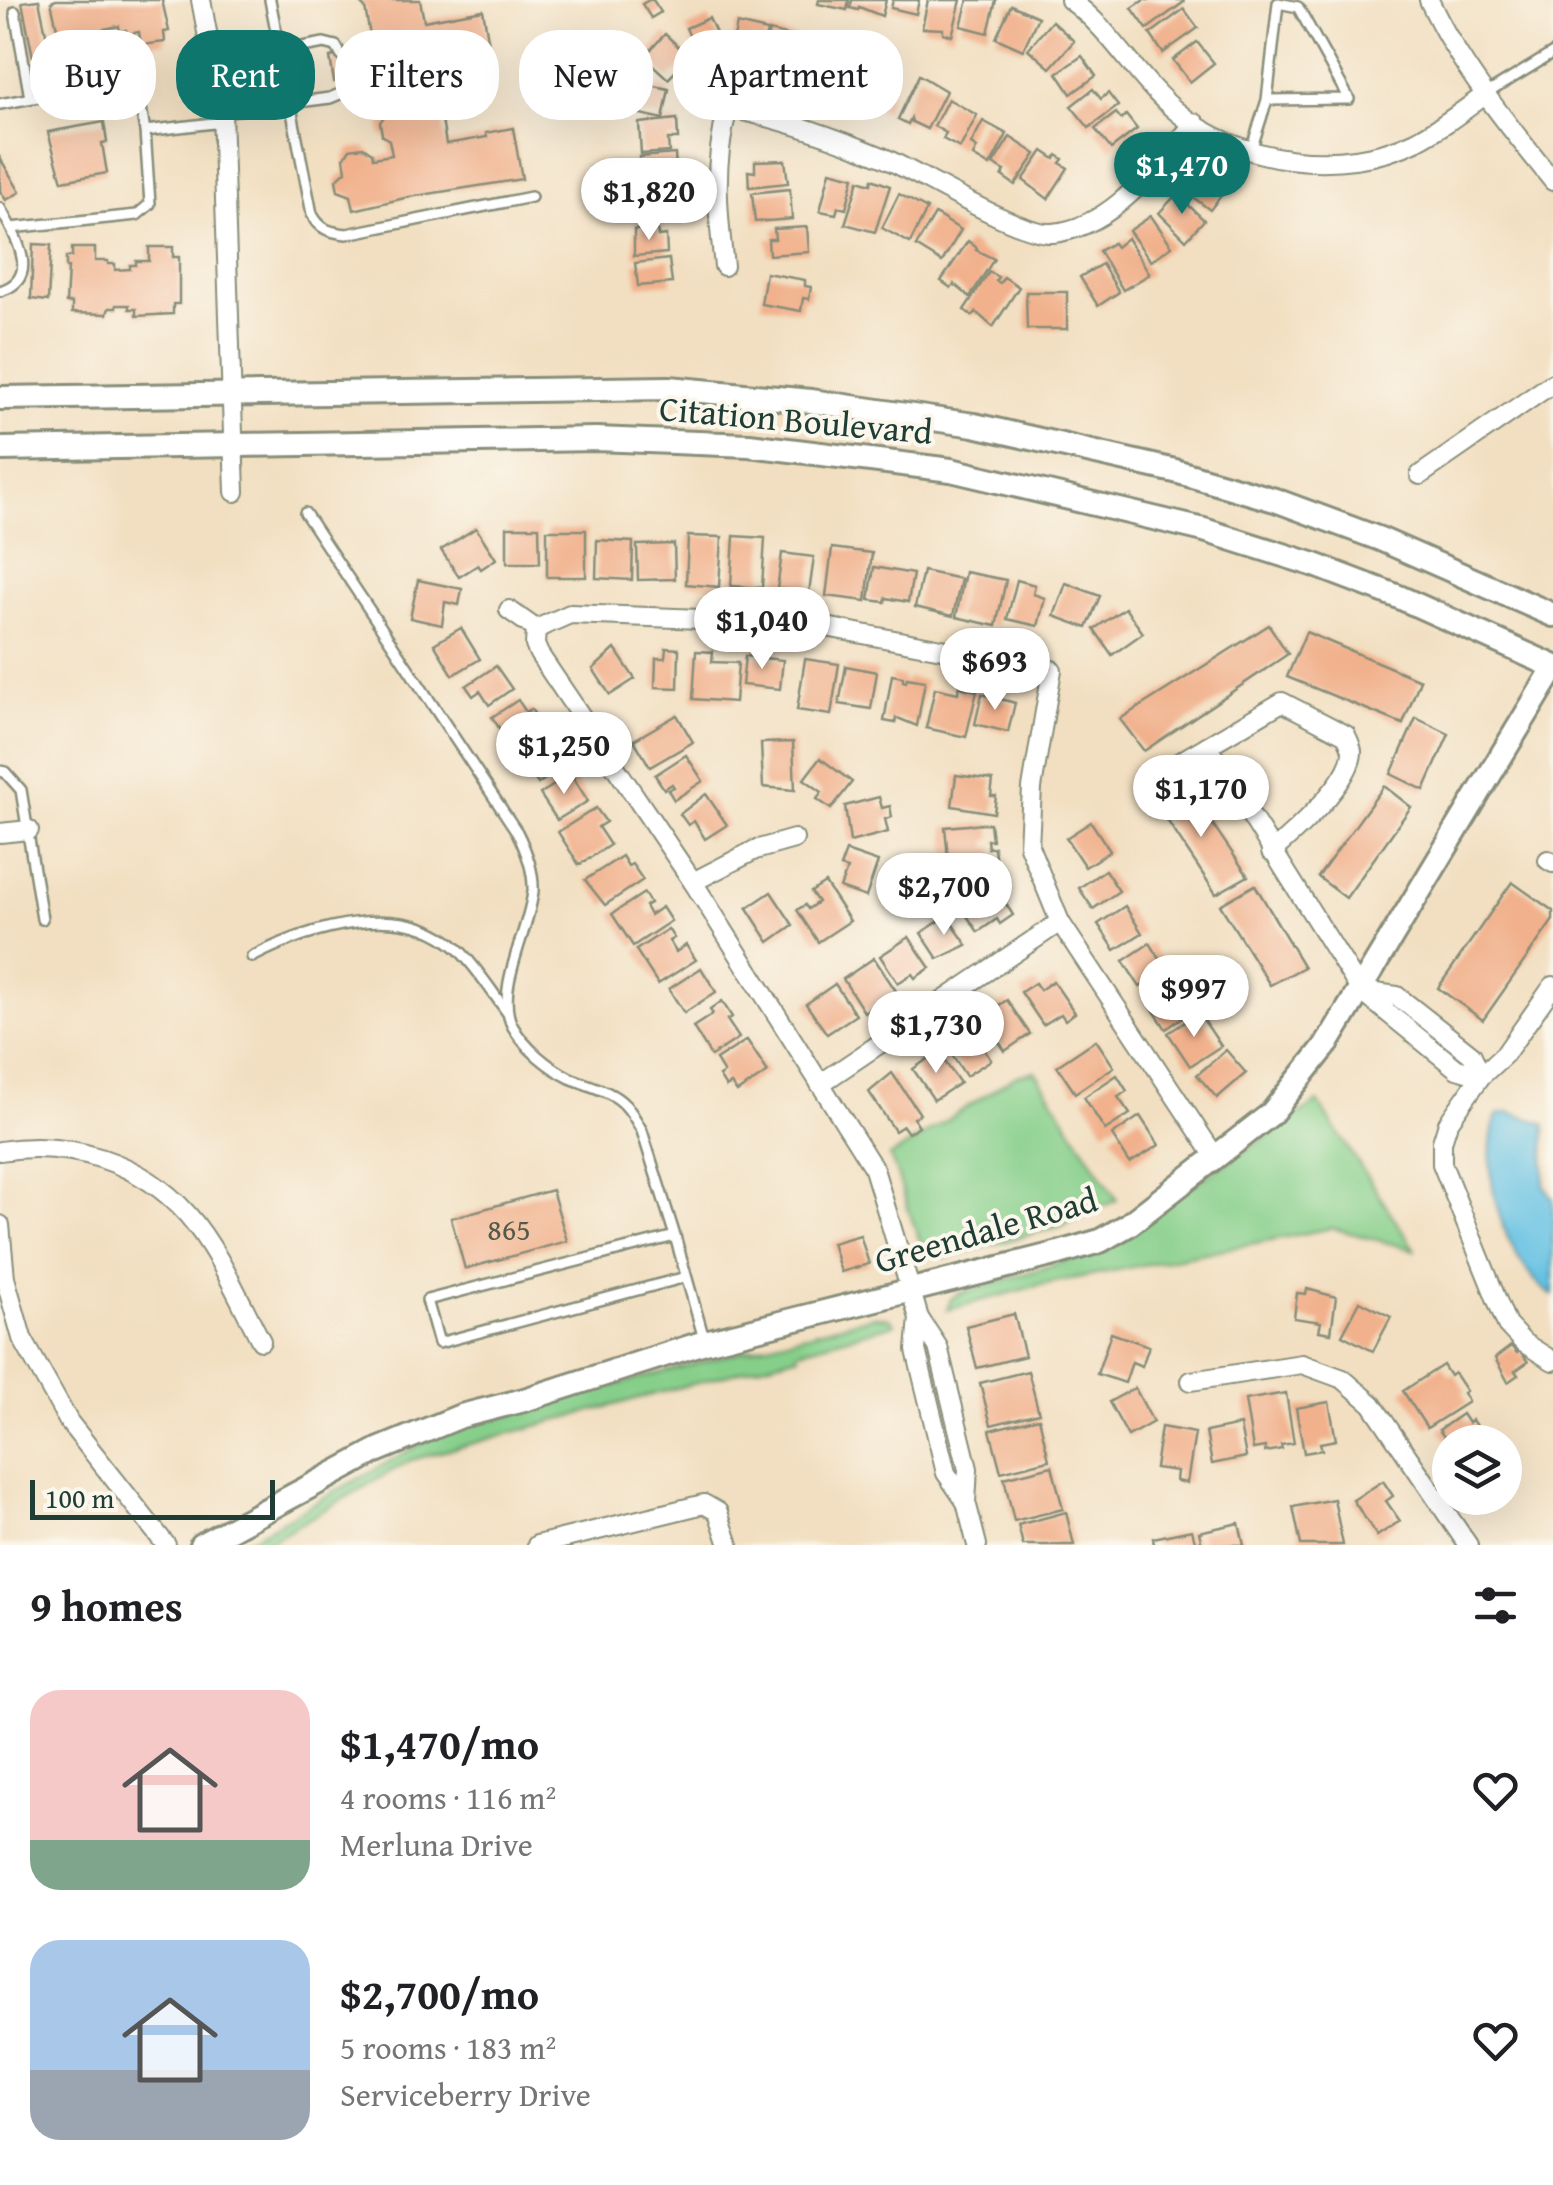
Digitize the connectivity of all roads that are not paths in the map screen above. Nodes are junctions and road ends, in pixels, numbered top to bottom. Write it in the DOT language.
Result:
graph roads {
  1 [pos="200,0"];
  2 [pos="270,0"];
  3 [pos="1070,0"];
  4 [pos="1429,0"];
  5 [pos="15,12"];
  6 [pos="206,30"];
  7 [pos="277,30"];
  8 [pos="1553,53"];
  9 [pos="1486,94"];
  10 [pos="30,98"];
  11 [pos="1268,100"];
  12 [pos="0,104"];
  13 [pos="144,120"];
  14 [pos="206,120"];
  15 [pos="222,120"];
  16 [pos="294,120"];
  17 [pos="1194,122"];
  18 [pos="146,131"];
  19 [pos="1251,150"];
  20 [pos="1553,181"];
  21 [pos="531,197"];
  22 [pos="0,208"];
  23 [pos="11,228"];
  24 [pos="724,266"];
  25 [pos="0,291"];
  26 [pos="1553,383"];
  27 [pos="232,394"];
  28 [pos="0,398"];
  29 [pos="234,444"];
  30 [pos="0,449"];
  31 [pos="1420,475"];
  32 [pos="236,492"];
  33 [pos="305,513"];
  34 [pos="509,610"];
  35 [pos="1553,615"];
  36 [pos="536,630"];
  37 [pos="1553,668"];
  38 [pos="1206,746"];
  39 [pos="0,771"];
  40 [pos="1161,773"];
  41 [pos="29,830"];
  42 [pos="0,834"];
  43 [pos="794,839"];
  44 [pos="1271,852"];
  45 [pos="693,882"];
  46 [pos="42,920"];
  47 [pos="1060,922"];
  48 [pos="252,957"];
  49 [pos="1553,986"];
  50 [pos="1361,991"];
  51 [pos="508,1015"];
  52 [pos="1481,1076"];
  53 [pos="820,1084"];
  54 [pos="0,1152"];
  55 [pos="1216,1158"];
  56 [pos="0,1225"];
  57 [pos="674,1236"];
  58 [pos="686,1277"];
  59 [pos="912,1288"];
  60 [pos="261,1341"];
  61 [pos="705,1342"];
  62 [pos="1553,1362"];
  63 [pos="1191,1381"];
  64 [pos="1465,1540"];
  65 [pos="166,1545"];
  66 [pos="202,1545"];
  67 [pos="537,1545"];
  68 [pos="729,1545"];
  69 [pos="977,1545"];
  70 [pos="1442,1545"];
  1 -- 6 [label="street"];
  2 -- 7 [label="lane"];
  3 -- 17 [label="street"];
  4 -- 9 [label="street"];
  5 -- 10 [label="lane"];
  8 -- 9 [label="lane"];
  9 -- 19 [label="street"];
  9 -- 20 [label="street"];
  10 -- 12 [label="lane"];
  11 -- 11 [label="lane"];
  11 -- 19 [label="lane"];
  13 -- 18 [label="lane"];
  14 -- 18 [label="lane"];
  15 -- 27 [label="street"];
  16 -- 21 [label="lane"];
  17 -- 19 [label="street"];
  17 -- 24 [label="street"];
  18 -- 23 [label="lane"];
  22 -- 23 [label="lane"];
  23 -- 25 [label="lane"];
  26 -- 31 [label="street"];
  27 -- 28 [label="main road, Citation Boulevard"];
  27 -- 29 [label="street"];
  27 -- 35 [label="main road, Citation Boulevard"];
  29 -- 30 [label="main road, Citation Boulevard"];
  29 -- 32 [label="street"];
  29 -- 37 [label="main road, Citation Boulevard"];
  33 -- 51 [label="lane"];
  34 -- 36 [label="street"];
  36 -- 45 [label="street"];
  36 -- 47 [label="street"];
  37 -- 50 [label="main road, Greendale Road"];
  38 -- 40 [label="street"];
  38 -- 44 [label="street"];
  38 -- 44 [label="street"];
  39 -- 41 [label="lane"];
  41 -- 42 [label="street"];
  41 -- 46 [label="lane"];
  43 -- 45 [label="street"];
  44 -- 50 [label="street"];
  45 -- 53 [label="street"];
  47 -- 53 [label="street"];
  47 -- 55 [label="street"];
  48 -- 51 [label="lane"];
  49 -- 52 [label="street"];
  50 -- 52 [label="street"];
  50 -- 55 [label="main road, Greendale Road"];
  51 -- 57 [label="lane"];
  52 -- 62 [label="street"];
  53 -- 59 [label="street"];
  54 -- 60 [label="street"];
  55 -- 59 [label="main road, Greendale Road"];
  56 -- 65 [label="street"];
  57 -- 58 [label="lane"];
  57 -- 58 [label="lane"];
  58 -- 61 [label="lane"];
  59 -- 61 [label="main road, Greendale Road"];
  59 -- 69 [label="street"];
  61 -- 66 [label="main road, Greendale Road"];
  63 -- 64 [label="street"];
  64 -- 70 [label="street"];
  67 -- 68 [label="street"];
}
